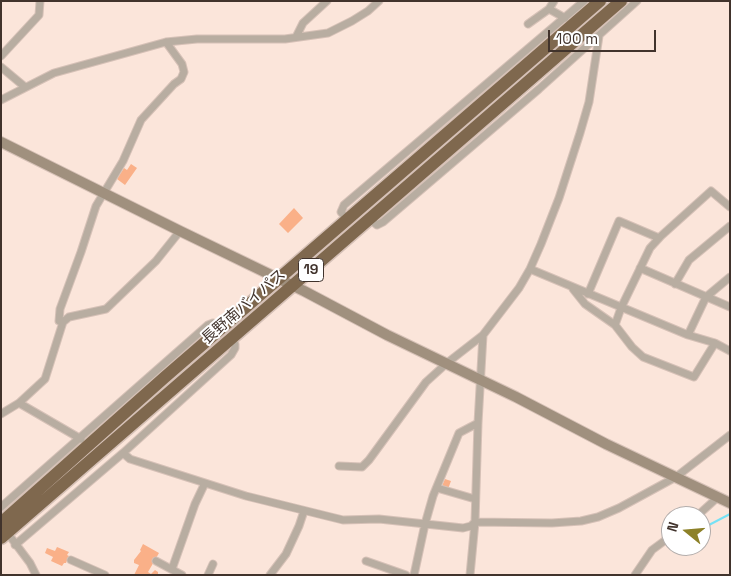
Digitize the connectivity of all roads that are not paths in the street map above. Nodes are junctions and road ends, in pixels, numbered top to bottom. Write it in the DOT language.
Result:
graph roads {
  1 [pos="40,1"];
  2 [pos="327,1"];
  3 [pos="380,1"];
  4 [pos="554,1"];
  5 [pos="584,1"];
  6 [pos="600,1"];
  7 [pos="621,1"];
  8 [pos="637,1"];
  9 [pos="549,10"];
  10 [pos="565,18"];
  11 [pos="528,24"];
  12 [pos="598,36"];
  13 [pos="296,37"];
  14 [pos="166,42"];
  15 [pos="1,56"];
  16 [pos="517,65"];
  17 [pos="1,67"];
  18 [pos="535,85"];
  19 [pos="26,87"];
  20 [pos="1,100"];
  21 [pos="1,142"];
  22 [pos="102,193"];
  23 [pos="730,207"];
  24 [pos="730,226"];
  25 [pos="180,231"];
  26 [pos="659,238"];
  27 [pos="640,268"];
  28 [pos="530,270"];
  29 [pos="730,277"];
  30 [pos="279,280"];
  31 [pos="675,284"];
  32 [pos="292,286"];
  33 [pos="571,286"];
  34 [pos="588,294"];
  35 [pos="706,297"];
  36 [pos="730,307"];
  37 [pos="621,308"];
  38 [pos="63,322"];
  39 [pos="615,325"];
  40 [pos="221,330"];
  41 [pos="483,335"];
  42 [pos="688,335"];
  43 [pos="231,340"];
  44 [pos="715,343"];
  45 [pos="730,351"];
  46 [pos="447,363"];
  47 [pos="481,380"];
  48 [pos="19,403"];
  49 [pos="1,414"];
  50 [pos="478,423"];
  51 [pos="730,435"];
  52 [pos="81,439"];
  53 [pos="122,453"];
  54 [pos="339,466"];
  55 [pos="676,477"];
  56 [pos="205,483"];
  57 [pos="437,488"];
  58 [pos="718,497"];
  59 [pos="475,499"];
  60 [pos="730,503"];
  61 [pos="709,506"];
  62 [pos="1,507"];
  63 [pos="304,511"];
  64 [pos="475,522"];
  65 [pos="424,524"];
  66 [pos="3,530"];
  67 [pos="661,543"];
  68 [pos="15,545"];
  69 [pos="71,560"];
  70 [pos="156,561"];
  71 [pos="366,561"];
  72 [pos="213,564"];
  73 [pos="172,569"];
  74 [pos="36,575"];
  75 [pos="105,575"];
  76 [pos="182,575"];
  77 [pos="208,575"];
  78 [pos="270,575"];
  79 [pos="406,575"];
  80 [pos="414,575"];
  81 [pos="470,575"];
  82 [pos="635,575"];
  1 -- 15 [label="street"];
  2 -- 13 [label="street"];
  3 -- 13 [label="street"];
  4 -- 9 [label="street"];
  5 -- 10 [label="street"];
  6 -- 16 [label="highway, 長野南バイパス / 19"];
  7 -- 18 [label="highway, 長野南バイパス / 19"];
  8 -- 12 [label="street"];
  9 -- 10 [label="street"];
  9 -- 11 [label="street"];
  10 -- 16 [label="street"];
  12 -- 18 [label="street"];
  12 -- 28 [label="street"];
  13 -- 14 [label="street"];
  14 -- 19 [label="street"];
  14 -- 22 [label="street"];
  16 -- 30 [label="highway, 長野南バイパス / 19"];
  17 -- 19 [label="street"];
  18 -- 32 [label="highway, 長野南バイパス / 19"];
  19 -- 20 [label="street"];
  21 -- 22 [label="street"];
  22 -- 25 [label="street"];
  22 -- 38 [label="street"];
  23 -- 26 [label="street"];
  24 -- 31 [label="street"];
  25 -- 30 [label="street"];
  25 -- 38 [label="street"];
  26 -- 27 [label="street"];
  26 -- 34 [label="street"];
  27 -- 31 [label="street"];
  27 -- 37 [label="street"];
  28 -- 33 [label="street"];
  28 -- 41 [label="street"];
  29 -- 35 [label="street"];
  30 -- 32 [label="street"];
  30 -- 40 [label="highway, 長野南バイパス / 19"];
  31 -- 35 [label="street"];
  32 -- 43 [label="highway, 長野南バイパス / 19"];
  32 -- 46 [label="street"];
  33 -- 34 [label="street"];
  33 -- 39 [label="street"];
  34 -- 37 [label="street"];
  35 -- 36 [label="street"];
  35 -- 42 [label="street"];
  37 -- 39 [label="street"];
  37 -- 42 [label="street"];
  38 -- 48 [label="street"];
  39 -- 44 [label="street"];
  40 -- 52 [label="street"];
  40 -- 66 [label="highway, 長野南バイパス / 19"];
  41 -- 46 [label="street"];
  41 -- 47 [label="street"];
  42 -- 44 [label="street"];
  43 -- 53 [label="street"];
  43 -- 66 [label="highway, 長野南バイパス / 19"];
  44 -- 45 [label="street"];
  46 -- 47 [label="street"];
  46 -- 54 [label="street"];
  47 -- 50 [label="street"];
  47 -- 55 [label="street"];
  48 -- 49 [label="street"];
  48 -- 52 [label="street"];
  50 -- 57 [label="street"];
  50 -- 59 [label="street"];
  51 -- 55 [label="street"];
  52 -- 62 [label="street"];
  53 -- 56 [label="street"];
  53 -- 68 [label="street"];
  55 -- 58 [label="street"];
  55 -- 64 [label="street"];
  56 -- 63 [label="street"];
  56 -- 73 [label="street"];
  57 -- 59 [label="street"];
  57 -- 65 [label="street"];
  58 -- 60 [label="street"];
  58 -- 61 [label="street"];
  59 -- 64 [label="street"];
  63 -- 65 [label="street"];
  63 -- 78 [label="street"];
  64 -- 65 [label="street"];
  64 -- 81 [label="street"];
  65 -- 80 [label="street"];
  66 -- 68 [label="street"];
  67 -- 82 [label="street"];
  68 -- 74 [label="street"];
  69 -- 75 [label="street"];
  70 -- 73 [label="street"];
  71 -- 79 [label="street"];
  72 -- 77 [label="street"];
  73 -- 76 [label="street"];
}
